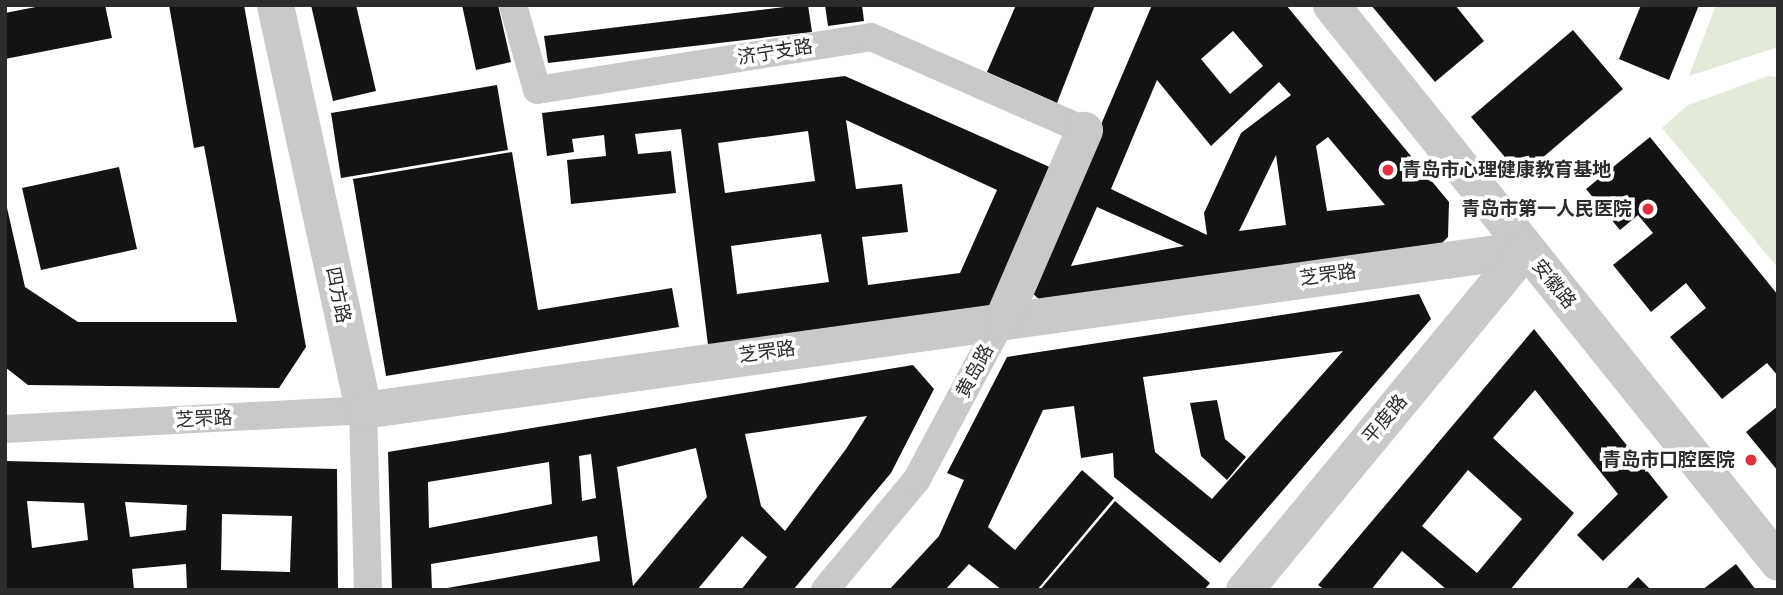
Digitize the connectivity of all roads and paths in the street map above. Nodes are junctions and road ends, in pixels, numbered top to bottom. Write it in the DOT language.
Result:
graph roads {
  1 [pos="275,5"];
  2 [pos="513,5"];
  3 [pos="1331,5"];
  4 [pos="1084,130"];
  5 [pos="1525,249"];
  6 [pos="1003,318"];
  7 [pos="363,410"];
  8 [pos="5,429"];
  9 [pos="1778,562"];
  10 [pos="368,590"];
  11 [pos="825,590"];
  12 [pos="1244,590"];
  1 -- 7 [label="street, 四方路"];
  2 -- 4 [label="street, 济宁支路"];
  3 -- 5 [label="street, 安徽路"];
  4 -- 6 [label="street, 黄岛路"];
  5 -- 6 [label="street, 芝罘路"];
  5 -- 9 [label="street, 安徽路"];
  5 -- 12 [label="street, 平度路"];
  6 -- 7 [label="street, 芝罘路"];
  6 -- 11 [label="street, 黄岛路"];
  7 -- 8 [label="street, 芝罘路"];
  7 -- 10 [label="street, 四方路"];
}
